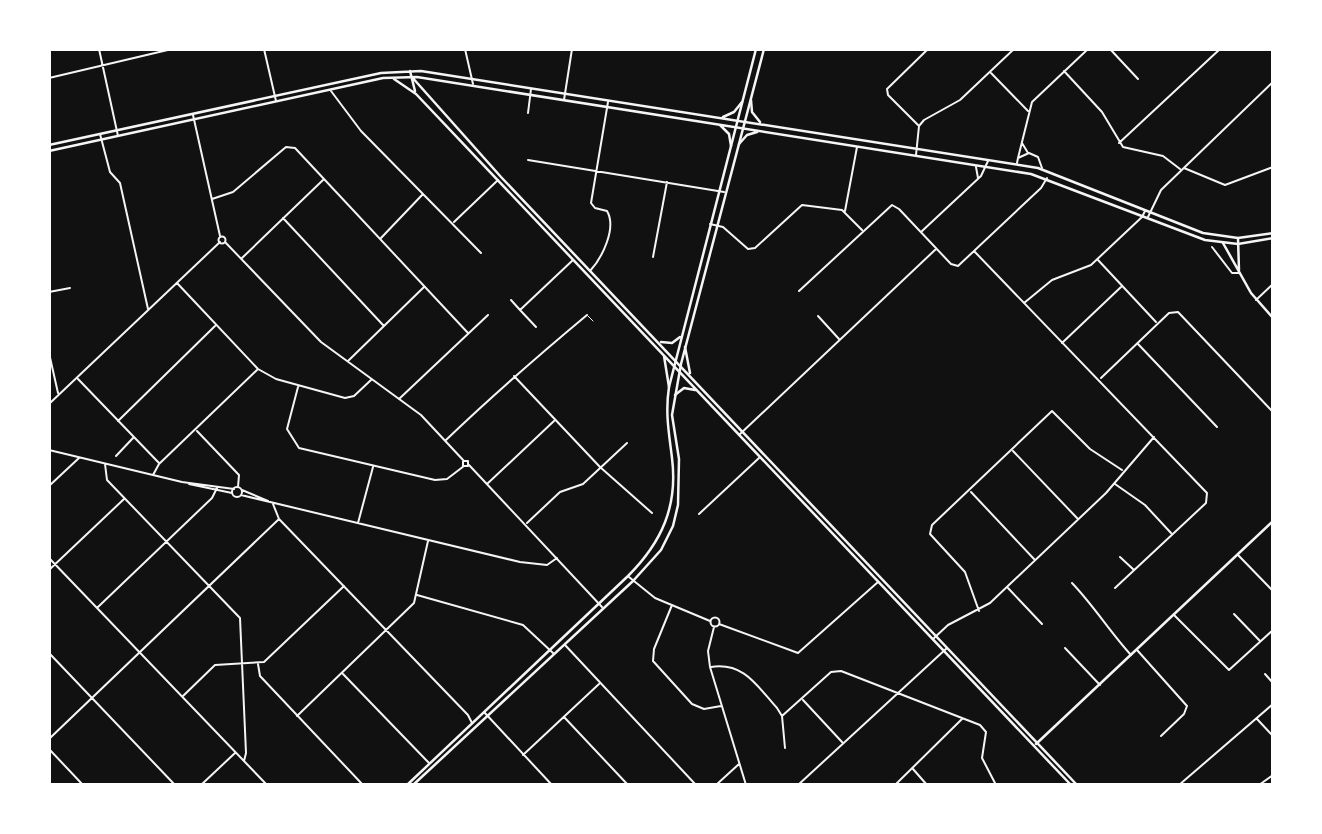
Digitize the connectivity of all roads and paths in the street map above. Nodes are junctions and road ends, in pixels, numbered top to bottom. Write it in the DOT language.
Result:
graph roads {
  1 [pos="99,49"];
  2 [pos="172,49"];
  3 [pos="264,49"];
  4 [pos="465,49"];
  5 [pos="572,49"];
  6 [pos="756,49"];
  7 [pos="764,49"];
  8 [pos="928,49"];
  9 [pos="1014,49"];
  10 [pos="1087,49"];
  11 [pos="1110,49"];
  12 [pos="1220,49"];
  13 [pos="103,64"];
  14 [pos="410,71"];
  15 [pos="1064,71"];
  16 [pos="990,72"];
  17 [pos="411,76"];
  18 [pos="49,78"];
  19 [pos="391,78"];
  20 [pos="472,79"];
  21 [pos="1138,79"];
  22 [pos="1273,82"];
  23 [pos="473,84"];
  24 [pos="531,88"];
  25 [pos="331,90"];
  26 [pos="416,94"];
  27 [pos="531,94"];
  28 [pos="565,94"];
  29 [pos="275,95"];
  30 [pos="564,100"];
  31 [pos="751,100"];
  32 [pos="276,101"];
  33 [pos="608,101"];
  34 [pos="742,102"];
  35 [pos="607,107"];
  36 [pos="1028,111"];
  37 [pos="193,113"];
  38 [pos="528,113"];
  39 [pos="720,117"];
  40 [pos="194,119"];
  41 [pos="738,120"];
  42 [pos="745,121"];
  43 [pos="718,124"];
  44 [pos="767,124"];
  45 [pos="919,125"];
  46 [pos="736,127"];
  47 [pos="743,129"];
  48 [pos="117,130"];
  49 [pos="760,131"];
  50 [pos="100,134"];
  51 [pos="118,136"];
  52 [pos="102,140"];
  53 [pos="1021,142"];
  54 [pos="1119,143"];
  55 [pos="739,144"];
  56 [pos="49,145"];
  57 [pos="731,146"];
  58 [pos="857,146"];
  59 [pos="917,148"];
  60 [pos="49,151"];
  61 [pos="1028,153"];
  62 [pos="916,156"];
  63 [pos="1018,158"];
  64 [pos="528,159"];
  65 [pos="988,160"];
  66 [pos="1016,164"];
  67 [pos="975,165"];
  68 [pos="987,167"];
  69 [pos="1273,167"];
  70 [pos="1042,169"];
  71 [pos="1182,169"];
  72 [pos="596,171"];
  73 [pos="1031,174"];
  74 [pos="501,177"];
  75 [pos="1047,178"];
  76 [pos="324,179"];
  77 [pos="978,180"];
  78 [pos="497,181"];
  79 [pos="667,182"];
  80 [pos="719,191"];
  81 [pos="726,192"];
  82 [pos="424,193"];
  83 [pos="212,199"];
  84 [pos="1145,211"];
  85 [pos="845,212"];
  86 [pos="1150,213"];
  87 [pos="1143,216"];
  88 [pos="283,218"];
  89 [pos="1147,218"];
  90 [pos="452,223"];
  91 [pos="710,223"];
  92 [pos="717,225"];
  93 [pos="863,231"];
  94 [pos="921,233"];
  95 [pos="1273,235"];
  96 [pos="220,236"];
  97 [pos="380,238"];
  98 [pos="1238,238"];
  99 [pos="220,242"];
  100 [pos="225,242"];
  101 [pos="1223,243"];
  102 [pos="1238,244"];
  103 [pos="1212,247"];
  104 [pos="937,248"];
  105 [pos="974,251"];
  106 [pos="481,253"];
  107 [pos="653,257"];
  108 [pos="242,258"];
  109 [pos="1097,259"];
  110 [pos="573,260"];
  111 [pos="591,270"];
  112 [pos="1240,273"];
  113 [pos="587,274"];
  114 [pos="177,283"];
  115 [pos="1273,284"];
  116 [pos="425,286"];
  117 [pos="1122,286"];
  118 [pos="70,288"];
  119 [pos="799,291"];
  120 [pos="49,292"];
  121 [pos="511,300"];
  122 [pos="1256,300"];
  123 [pos="1023,304"];
  124 [pos="582,309"];
  125 [pos="148,310"];
  126 [pos="520,310"];
  127 [pos="488,315"];
  128 [pos="587,315"];
  129 [pos="818,316"];
  130 [pos="1273,318"];
  131 [pos="593,321"];
  132 [pos="1158,324"];
  133 [pos="217,325"];
  134 [pos="383,325"];
  135 [pos="536,327"];
  136 [pos="468,333"];
  137 [pos="680,337"];
  138 [pos="658,340"];
  139 [pos="840,340"];
  140 [pos="1138,343"];
  141 [pos="1060,344"];
  142 [pos="685,347"];
  143 [pos="49,353"];
  144 [pos="664,356"];
  145 [pos="676,358"];
  146 [pos="347,363"];
  147 [pos="681,364"];
  148 [pos="674,366"];
  149 [pos="258,369"];
  150 [pos="679,372"];
  151 [pos="690,373"];
  152 [pos="514,376"];
  153 [pos="77,378"];
  154 [pos="1100,379"];
  155 [pos="371,380"];
  156 [pos="298,386"];
  157 [pos="669,387"];
  158 [pos="698,392"];
  159 [pos="59,395"];
  160 [pos="675,395"];
  161 [pos="398,400"];
  162 [pos="49,404"];
  163 [pos="1273,412"];
  164 [pos="555,420"];
  165 [pos="118,421"];
  166 [pos="1217,428"];
  167 [pos="196,430"];
  168 [pos="743,431"];
  169 [pos="739,435"];
  170 [pos="1154,436"];
  171 [pos="134,437"];
  172 [pos="445,440"];
  173 [pos="627,443"];
  174 [pos="49,450"];
  175 [pos="1013,450"];
  176 [pos="764,453"];
  177 [pos="116,456"];
  178 [pos="760,457"];
  179 [pos="79,458"];
  180 [pos="464,460"];
  181 [pos="105,464"];
  182 [pos="159,464"];
  183 [pos="469,465"];
  184 [pos="373,466"];
  185 [pos="464,466"];
  186 [pos="600,467"];
  187 [pos="1122,470"];
  188 [pos="152,476"];
  189 [pos="792,483"];
  190 [pos="1114,483"];
  191 [pos="487,484"];
  192 [pos="49,486"];
  193 [pos="238,487"];
  194 [pos="234,489"];
  195 [pos="216,490"];
  196 [pos="242,490"];
  197 [pos="969,491"];
  198 [pos="792,492"];
  199 [pos="232,493"];
  200 [pos="241,495"];
  201 [pos="124,499"];
  202 [pos="272,503"];
  203 [pos="652,513"];
  204 [pos="699,514"];
  205 [pos="822,514"];
  206 [pos="815,515"];
  207 [pos="279,519"];
  208 [pos="1078,519"];
  209 [pos="1273,521"];
  210 [pos="358,524"];
  211 [pos="526,524"];
  212 [pos="1171,534"];
  213 [pos="428,540"];
  214 [pos="166,542"];
  215 [pos="1238,554"];
  216 [pos="1119,557"];
  217 [pos="49,558"];
  218 [pos="557,558"];
  219 [pos="1035,560"];
  220 [pos="55,564"];
  221 [pos="49,570"];
  222 [pos="1133,570"];
  223 [pos="628,576"];
  224 [pos="882,578"];
  225 [pos="633,581"];
  226 [pos="878,582"];
  227 [pos="1072,583"];
  228 [pos="209,586"];
  229 [pos="344,586"];
  230 [pos="1007,587"];
  231 [pos="1115,588"];
  232 [pos="1273,591"];
  233 [pos="416,595"];
  234 [pos="599,603"];
  235 [pos="671,605"];
  236 [pos="97,608"];
  237 [pos="604,608"];
  238 [pos="979,611"];
  239 [pos="1234,614"];
  240 [pos="1174,615"];
  241 [pos="710,621"];
  242 [pos="719,624"];
  243 [pos="1042,624"];
  244 [pos="714,627"];
  245 [pos="386,630"];
  246 [pos="1273,630"];
  247 [pos="935,638"];
  248 [pos="1261,642"];
  249 [pos="564,644"];
  250 [pos="1065,648"];
  251 [pos="549,649"];
  252 [pos="946,649"];
  253 [pos="1137,650"];
  254 [pos="49,653"];
  255 [pos="140,653"];
  256 [pos="553,653"];
  257 [pos="1131,655"];
  258 [pos="243,663"];
  259 [pos="258,663"];
  260 [pos="710,667"];
  261 [pos="342,673"];
  262 [pos="1265,674"];
  263 [pos="599,683"];
  264 [pos="1273,683"];
  265 [pos="1100,685"];
  266 [pos="898,694"];
  267 [pos="182,696"];
  268 [pos="92,698"];
  269 [pos="802,699"];
  270 [pos="1273,704"];
  271 [pos="722,706"];
  272 [pos="485,714"];
  273 [pos="297,716"];
  274 [pos="782,716"];
  275 [pos="564,717"];
  276 [pos="962,718"];
  277 [pos="1257,718"];
  278 [pos="472,723"];
  279 [pos="1161,736"];
  280 [pos="1273,736"];
  281 [pos="49,739"];
  282 [pos="843,743"];
  283 [pos="1036,744"];
  284 [pos="785,748"];
  285 [pos="49,749"];
  286 [pos="236,752"];
  287 [pos="523,755"];
  288 [pos="244,761"];
  289 [pos="740,764"];
  290 [pos="431,766"];
  291 [pos="912,769"];
  292 [pos="1273,775"];
  293 [pos="83,785"];
  294 [pos="175,785"];
  295 [pos="201,785"];
  296 [pos="267,785"];
  297 [pos="363,785"];
  298 [pos="407,785"];
  299 [pos="413,785"];
  300 [pos="552,785"];
  301 [pos="628,785"];
  302 [pos="696,785"];
  303 [pos="716,785"];
  304 [pos="746,785"];
  305 [pos="798,785"];
  306 [pos="895,785"];
  307 [pos="927,785"];
  308 [pos="996,785"];
  309 [pos="1071,785"];
  310 [pos="1077,785"];
  311 [pos="1179,785"];
  312 [pos="1259,785"];
  1 -- 13 [label="street"];
  2 -- 13 [label="street"];
  3 -- 29 [label="street"];
  4 -- 20 [label="street"];
  5 -- 28 [label="street"];
  6 -- 34 [label="main road"];
  7 -- 31 [label="main road"];
  8 -- 45 [label="street"];
  9 -- 16 [label="street"];
  10 -- 15 [label="street"];
  11 -- 21 [label="street"];
  12 -- 54 [label="street"];
  13 -- 18 [label="street"];
  13 -- 48 [label="street"];
  14 -- 17 [label="main road"];
  14 -- 20 [label="main road"];
  14 -- 29 [label="main road"];
  15 -- 36 [label="street"];
  15 -- 54 [label="street"];
  16 -- 36 [label="street"];
  16 -- 45 [label="street"];
  17 -- 19 [label="main road"];
  17 -- 23 [label="main road"];
  17 -- 26 [label="main road"];
  17 -- 74 [label="main road"];
  19 -- 25 [label="main road"];
  19 -- 26 [label="main road"];
  20 -- 23 [label="street"];
  20 -- 24 [label="main road"];
  22 -- 71 [label="street"];
  23 -- 27 [label="main road"];
  24 -- 27 [label="street"];
  24 -- 28 [label="main road"];
  25 -- 32 [label="main road"];
  25 -- 82 [label="street"];
  26 -- 78 [label="main road"];
  27 -- 30 [label="main road"];
  27 -- 38 [label="street"];
  28 -- 30 [label="street"];
  28 -- 33 [label="main road"];
  29 -- 32 [label="street"];
  29 -- 37 [label="main road"];
  30 -- 35 [label="main road"];
  31 -- 42 [label="main road"];
  31 -- 44 [label="main road"];
  32 -- 40 [label="main road"];
  33 -- 35 [label="street"];
  33 -- 39 [label="main road"];
  34 -- 39 [label="main road"];
  34 -- 41 [label="main road"];
  35 -- 43 [label="main road"];
  35 -- 72 [label="street"];
  36 -- 53 [label="street"];
  37 -- 40 [label="street"];
  37 -- 48 [label="main road"];
  39 -- 41 [label="main road"];
  40 -- 51 [label="main road"];
  40 -- 83 [label="street"];
  41 -- 42 [label="main road"];
  41 -- 46 [label="main road"];
  42 -- 44 [label="main road"];
  42 -- 47 [label="main road"];
  43 -- 46 [label="main road"];
  43 -- 57 [label="main road"];
  44 -- 59 [label="main road"];
  45 -- 59 [label="street"];
  46 -- 47 [label="main road"];
  46 -- 57 [label="main road"];
  47 -- 49 [label="main road"];
  47 -- 55 [label="main road"];
  48 -- 50 [label="main road"];
  48 -- 51 [label="street"];
  49 -- 55 [label="main road"];
  49 -- 58 [label="main road"];
  50 -- 52 [label="street"];
  50 -- 56 [label="main road"];
  51 -- 52 [label="main road"];
  52 -- 60 [label="main road"];
  52 -- 125 [label="street"];
  53 -- 61 [label="street"];
  53 -- 63 [label="street"];
  54 -- 71 [label="street"];
  55 -- 81 [label="main road"];
  57 -- 80 [label="main road"];
  58 -- 62 [label="main road"];
  58 -- 85 [label="street"];
  59 -- 62 [label="street"];
  59 -- 65 [label="main road"];
  61 -- 63 [label="street"];
  61 -- 70 [label="street"];
  62 -- 67 [label="main road"];
  63 -- 66 [label="street"];
  64 -- 72 [label="street"];
  65 -- 66 [label="main road"];
  65 -- 68 [label="street"];
  66 -- 70 [label="main road"];
  67 -- 68 [label="main road"];
  67 -- 77 [label="street"];
  68 -- 73 [label="main road"];
  68 -- 77 [label="street"];
  69 -- 71 [label="street"];
  70 -- 73 [label="main road"];
  70 -- 84 [label="main road"];
  71 -- 86 [label="street"];
  72 -- 79 [label="street"];
  72 -- 111 [label="street"];
  73 -- 75 [label="main road"];
  74 -- 78 [label="street"];
  74 -- 111 [label="main road"];
  75 -- 87 [label="main road"];
  75 -- 105 [label="street"];
  76 -- 83 [label="street"];
  76 -- 88 [label="street"];
  76 -- 97 [label="street"];
  77 -- 94 [label="street"];
  78 -- 90 [label="street"];
  78 -- 110 [label="main road"];
  79 -- 80 [label="street"];
  79 -- 107 [label="street"];
  80 -- 81 [label="street"];
  80 -- 91 [label="main road"];
  81 -- 92 [label="main road"];
  82 -- 90 [label="street"];
  82 -- 97 [label="street"];
  83 -- 96 [label="street"];
  84 -- 86 [label="main road"];
  84 -- 87 [label="street"];
  85 -- 92 [label="street"];
  85 -- 93 [label="street"];
  86 -- 89 [label="street"];
  86 -- 98 [label="main road"];
  87 -- 89 [label="main road"];
  87 -- 109 [label="street"];
  88 -- 108 [label="street"];
  88 -- 134 [label="street"];
  89 -- 101 [label="main road"];
  90 -- 106 [label="street"];
  91 -- 92 [label="street"];
  91 -- 137 [label="main road"];
  92 -- 142 [label="main road"];
  93 -- 94 [label="street"];
  93 -- 119 [label="street"];
  94 -- 104 [label="street"];
  95 -- 98 [label="main road"];
  95 -- 102 [label="main road"];
  96 -- 99 [label="street"];
  96 -- 100 [label="street"];
  97 -- 116 [label="street"];
  98 -- 102 [label="main road"];
  99 -- 100 [label="street"];
  99 -- 114 [label="street"];
  100 -- 108 [label="street"];
  101 -- 102 [label="main road"];
  101 -- 112 [label="main road"];
  102 -- 112 [label="main road"];
  103 -- 112 [label="street"];
  104 -- 105 [label="street"];
  104 -- 139 [label="street"];
  105 -- 123 [label="street"];
  108 -- 146 [label="street"];
  109 -- 117 [label="street"];
  109 -- 123 [label="street"];
  110 -- 113 [label="main road"];
  110 -- 126 [label="street"];
  111 -- 113 [label="street"];
  111 -- 138 [label="main road"];
  112 -- 122 [label="main road"];
  113 -- 144 [label="main road"];
  114 -- 125 [label="street"];
  114 -- 133 [label="street"];
  115 -- 122 [label="street"];
  116 -- 134 [label="street"];
  116 -- 136 [label="street"];
  117 -- 132 [label="street"];
  117 -- 141 [label="street"];
  118 -- 120 [label="street"];
  121 -- 126 [label="street"];
  122 -- 130 [label="main road"];
  123 -- 141 [label="street"];
  124 -- 128 [label="lane"];
  125 -- 153 [label="street"];
  126 -- 135 [label="street"];
  127 -- 136 [label="street"];
  128 -- 131 [label="lane"];
  128 -- 152 [label="street"];
  129 -- 139 [label="street"];
  132 -- 140 [label="street"];
  132 -- 163 [label="street"];
  133 -- 149 [label="street"];
  133 -- 165 [label="street"];
  134 -- 146 [label="street"];
  136 -- 161 [label="street"];
  137 -- 138 [label="main road"];
  137 -- 145 [label="main road"];
  138 -- 145 [label="main road"];
  139 -- 168 [label="street"];
  140 -- 154 [label="street"];
  140 -- 166 [label="street"];
  141 -- 154 [label="street"];
  142 -- 147 [label="main road"];
  142 -- 151 [label="main road"];
  143 -- 159 [label="street"];
  144 -- 148 [label="main road"];
  144 -- 157 [label="main road"];
  145 -- 147 [label="main road"];
  145 -- 148 [label="main road"];
  146 -- 155 [label="street"];
  147 -- 150 [label="main road"];
  147 -- 151 [label="main road"];
  148 -- 150 [label="main road"];
  148 -- 157 [label="main road"];
  149 -- 156 [label="street"];
  149 -- 167 [label="street"];
  150 -- 158 [label="main road"];
  150 -- 160 [label="main road"];
  151 -- 168 [label="main road"];
  152 -- 164 [label="street"];
  152 -- 172 [label="street"];
  153 -- 159 [label="street"];
  153 -- 165 [label="street"];
  154 -- 170 [label="street"];
  155 -- 156 [label="street"];
  155 -- 161 [label="street"];
  156 -- 184 [label="street"];
  157 -- 223 [label="main road"];
  158 -- 160 [label="main road"];
  158 -- 169 [label="main road"];
  159 -- 162 [label="street"];
  160 -- 225 [label="main road"];
  161 -- 172 [label="street"];
  164 -- 186 [label="street"];
  164 -- 191 [label="street"];
  165 -- 171 [label="street"];
  167 -- 182 [label="street"];
  167 -- 193 [label="street"];
  168 -- 169 [label="street"];
  168 -- 176 [label="main road"];
  169 -- 178 [label="main road"];
  170 -- 187 [label="street"];
  170 -- 212 [label="street"];
  171 -- 177 [label="street"];
  171 -- 182 [label="street"];
  172 -- 180 [label="street"];
  173 -- 186 [label="street"];
  174 -- 179 [label="street"];
  175 -- 187 [label="street"];
  175 -- 197 [label="street"];
  175 -- 208 [label="street"];
  176 -- 178 [label="main road"];
  176 -- 189 [label="main road"];
  178 -- 198 [label="main road"];
  178 -- 204 [label="street"];
  179 -- 181 [label="street"];
  179 -- 192 [label="street"];
  180 -- 183 [label="street"];
  180 -- 185 [label="street"];
  181 -- 188 [label="street"];
  181 -- 201 [label="street"];
  182 -- 188 [label="street"];
  183 -- 185 [label="street"];
  183 -- 191 [label="street"];
  184 -- 185 [label="street"];
  184 -- 210 [label="street"];
  186 -- 203 [label="street"];
  186 -- 211 [label="street"];
  187 -- 190 [label="street"];
  188 -- 195 [label="street"];
  189 -- 198 [label="main road"];
  189 -- 205 [label="main road"];
  190 -- 208 [label="street"];
  190 -- 212 [label="street"];
  191 -- 211 [label="street"];
  193 -- 194 [label="street"];
  193 -- 196 [label="street"];
  194 -- 195 [label="street"];
  194 -- 199 [label="street"];
  195 -- 199 [label="street"];
  195 -- 214 [label="street"];
  196 -- 200 [label="street"];
  196 -- 202 [label="street"];
  197 -- 219 [label="street"];
  197 -- 238 [label="street"];
  198 -- 206 [label="main road"];
  199 -- 200 [label="street"];
  200 -- 202 [label="street"];
  201 -- 214 [label="street"];
  201 -- 220 [label="street"];
  202 -- 207 [label="street"];
  202 -- 210 [label="street"];
  205 -- 206 [label="main road"];
  205 -- 224 [label="main road"];
  206 -- 226 [label="main road"];
  207 -- 228 [label="street"];
  207 -- 229 [label="street"];
  208 -- 219 [label="street"];
  209 -- 215 [label="main road"];
  210 -- 213 [label="street"];
  211 -- 218 [label="street"];
  212 -- 222 [label="street"];
  213 -- 218 [label="street"];
  213 -- 233 [label="street"];
  214 -- 228 [label="street"];
  214 -- 236 [label="street"];
  215 -- 232 [label="street"];
  215 -- 240 [label="main road"];
  216 -- 222 [label="street"];
  217 -- 220 [label="street"];
  218 -- 234 [label="street"];
  219 -- 230 [label="street"];
  220 -- 221 [label="street"];
  220 -- 236 [label="street"];
  222 -- 231 [label="street"];
  223 -- 225 [label="street"];
  223 -- 234 [label="main road"];
  224 -- 226 [label="street"];
  224 -- 247 [label="main road"];
  225 -- 235 [label="street"];
  225 -- 237 [label="main road"];
  226 -- 242 [label="street"];
  226 -- 247 [label="main road"];
  227 -- 257 [label="street"];
  228 -- 255 [label="street"];
  228 -- 258 [label="street"];
  229 -- 245 [label="street"];
  229 -- 259 [label="street"];
  230 -- 238 [label="street"];
  230 -- 243 [label="street"];
  233 -- 245 [label="street"];
  233 -- 251 [label="street"];
  234 -- 237 [label="street"];
  234 -- 251 [label="main road"];
  235 -- 241 [label="street"];
  235 -- 271 [label="street"];
  236 -- 255 [label="street"];
  237 -- 249 [label="main road"];
  238 -- 247 [label="street"];
  239 -- 248 [label="street"];
  240 -- 248 [label="street"];
  240 -- 253 [label="main road"];
  241 -- 242 [label="street"];
  241 -- 244 [label="street"];
  242 -- 244 [label="street"];
  244 -- 260 [label="street"];
  245 -- 261 [label="street"];
  245 -- 278 [label="street"];
  246 -- 248 [label="street"];
  247 -- 252 [label="main road"];
  249 -- 256 [label="main road"];
  249 -- 263 [label="street"];
  250 -- 265 [label="street"];
  251 -- 256 [label="street"];
  251 -- 272 [label="main road"];
  252 -- 266 [label="street"];
  252 -- 283 [label="main road"];
  253 -- 257 [label="main road"];
  253 -- 279 [label="street"];
  254 -- 268 [label="street"];
  255 -- 267 [label="street"];
  255 -- 268 [label="street"];
  256 -- 272 [label="main road"];
  257 -- 265 [label="main road"];
  258 -- 259 [label="street"];
  258 -- 267 [label="street"];
  258 -- 288 [label="street"];
  259 -- 273 [label="street"];
  260 -- 271 [label="street"];
  260 -- 274 [label="street"];
  261 -- 273 [label="street"];
  261 -- 290 [label="street"];
  262 -- 264 [label="street"];
  263 -- 275 [label="street"];
  263 -- 302 [label="street"];
  265 -- 283 [label="main road"];
  266 -- 269 [label="street"];
  266 -- 276 [label="street"];
  266 -- 282 [label="street"];
  267 -- 286 [label="street"];
  268 -- 281 [label="street"];
  268 -- 294 [label="street"];
  269 -- 274 [label="street"];
  269 -- 282 [label="street"];
  270 -- 277 [label="street"];
  271 -- 289 [label="street"];
  272 -- 278 [label="main road"];
  272 -- 287 [label="street"];
  272 -- 290 [label="main road"];
  273 -- 297 [label="street"];
  274 -- 284 [label="street"];
  275 -- 287 [label="street"];
  275 -- 301 [label="street"];
  276 -- 291 [label="street"];
  276 -- 308 [label="street"];
  277 -- 280 [label="street"];
  277 -- 311 [label="street"];
  278 -- 290 [label="main road"];
  282 -- 305 [label="street"];
  283 -- 309 [label="main road"];
  283 -- 310 [label="main road"];
  285 -- 293 [label="street"];
  286 -- 288 [label="street"];
  286 -- 295 [label="street"];
  287 -- 300 [label="street"];
  288 -- 296 [label="street"];
  289 -- 303 [label="street"];
  289 -- 304 [label="street"];
  290 -- 298 [label="main road"];
  290 -- 299 [label="main road"];
  291 -- 306 [label="street"];
  291 -- 307 [label="street"];
  292 -- 312 [label="street"];
}
